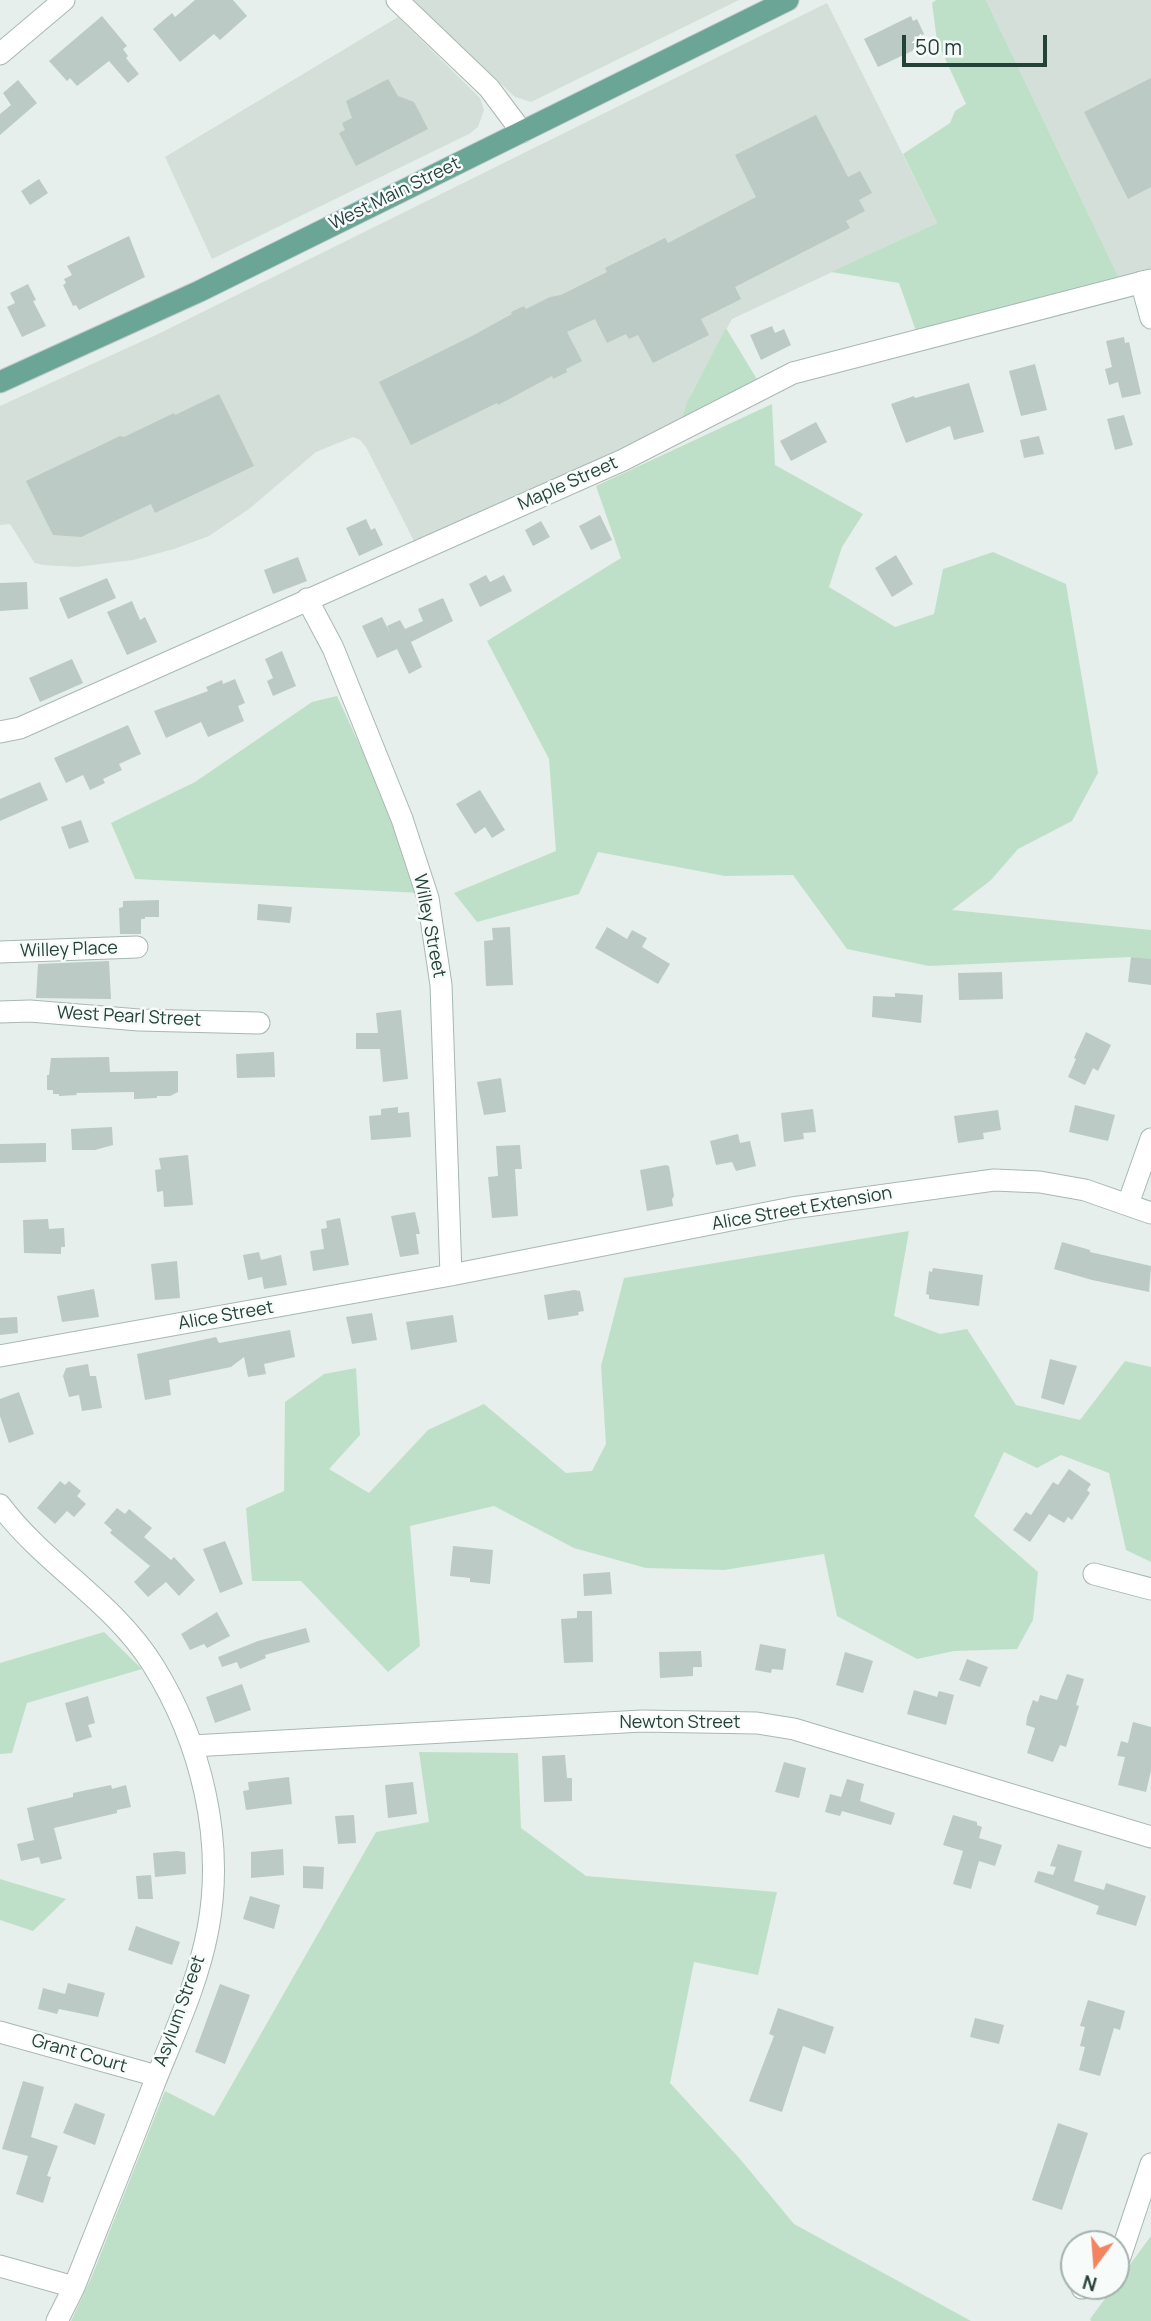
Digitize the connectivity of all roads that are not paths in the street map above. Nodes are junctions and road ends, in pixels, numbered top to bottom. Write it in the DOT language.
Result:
graph roads {
  1 [pos="64,0"];
  2 [pos="397,0"];
  3 [pos="788,0"];
  4 [pos="0,54"];
  5 [pos="522,132"];
  6 [pos="1146,281"];
  7 [pos="1151,318"];
  8 [pos="0,382"];
  9 [pos="307,599"];
  10 [pos="0,732"];
  11 [pos="138,947"];
  12 [pos="0,952"];
  13 [pos="0,1012"];
  14 [pos="259,1023"];
  15 [pos="1151,1139"];
  16 [pos="1128,1204"];
  17 [pos="1151,1213"];
  18 [pos="451,1275"];
  19 [pos="0,1356"];
  20 [pos="0,1504"];
  21 [pos="1094,1574"];
  22 [pos="1151,1589"];
  23 [pos="192,1746"];
  24 [pos="1151,1837"];
  25 [pos="0,2032"];
  26 [pos="157,2076"];
  27 [pos="1151,2164"];
  28 [pos="1129,2230"];
  29 [pos="0,2266"];
  30 [pos="74,2287"];
  31 [pos="57,2321"];
  1 -- 4 [label="street"];
  2 -- 5 [label="street"];
  3 -- 5 [label="main road, West Main Street"];
  5 -- 8 [label="main road, West Main Street"];
  6 -- 7 [label="street"];
  6 -- 9 [label="street, Maple Street"];
  9 -- 10 [label="street, Maple Street"];
  9 -- 18 [label="street, Willey Street"];
  11 -- 12 [label="street, Willey Place"];
  13 -- 14 [label="street, West Pearl Street"];
  15 -- 16 [label="street"];
  16 -- 17 [label="street, Alice Street Extension"];
  16 -- 18 [label="street, Alice Street Extension"];
  18 -- 19 [label="street, Alice Street"];
  20 -- 23 [label="street, Asylum Street"];
  21 -- 22 [label="street"];
  23 -- 24 [label="street, Newton Street"];
  23 -- 26 [label="street, Asylum Street"];
  25 -- 26 [label="street, Grant Court"];
  26 -- 30 [label="street, Asylum Street"];
  27 -- 28 [label="street"];
  29 -- 30 [label="street"];
  30 -- 31 [label="street, Asylum Street"];
}
